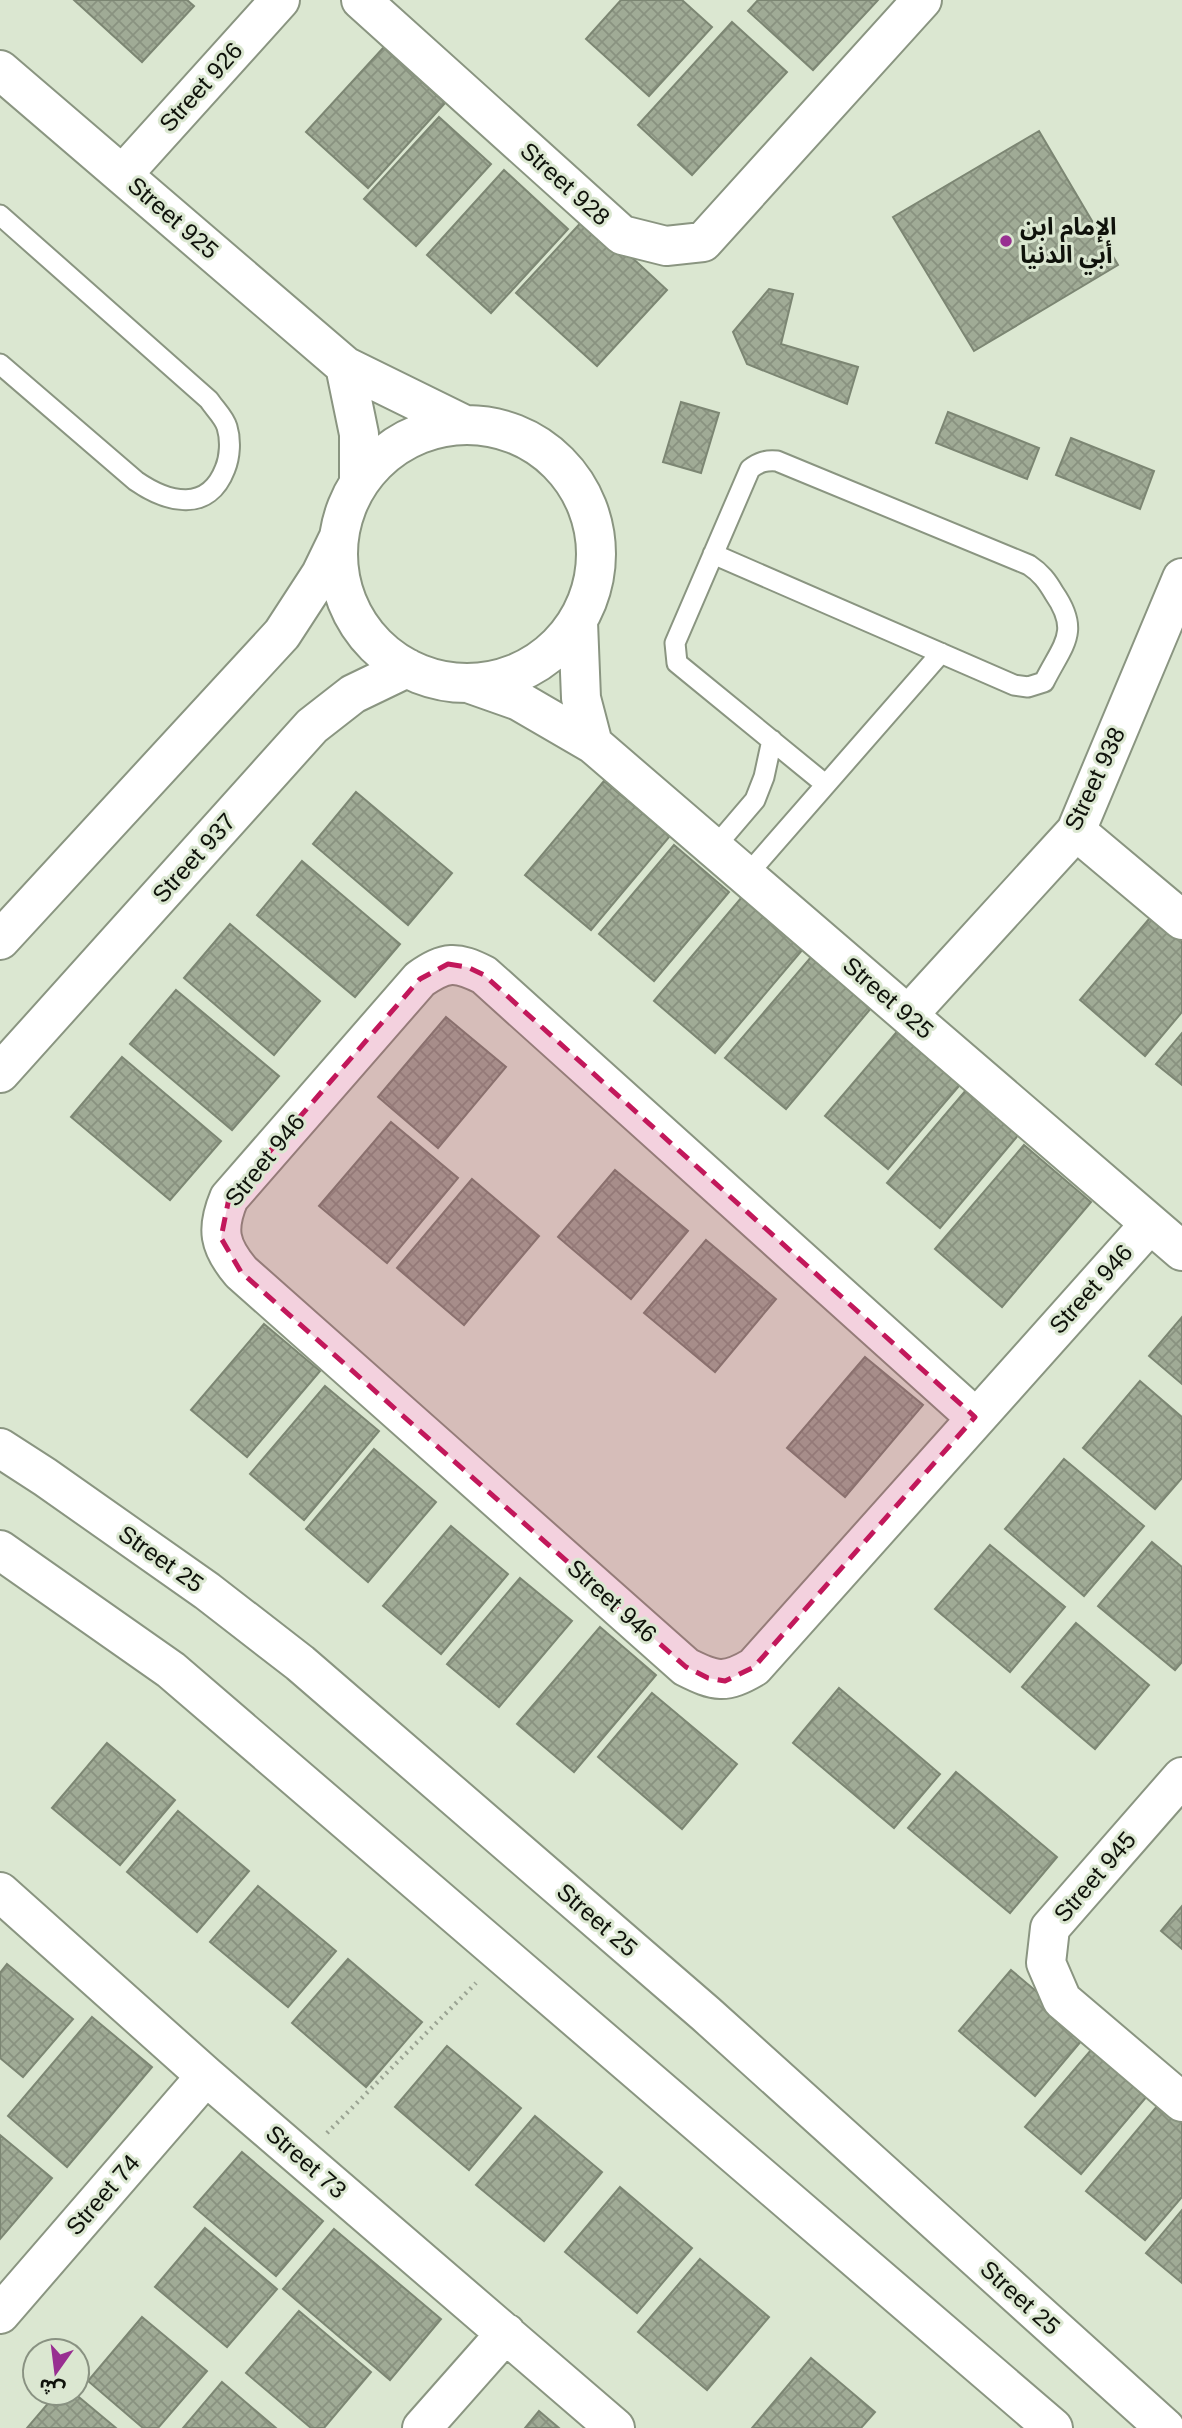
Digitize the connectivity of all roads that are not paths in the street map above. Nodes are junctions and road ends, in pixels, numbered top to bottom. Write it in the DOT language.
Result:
graph roads {
  1 [pos="280,0"];
  2 [pos="360,0"];
  3 [pos="922,0"];
  4 [pos="3,78"];
  5 [pos="122,174"];
  6 [pos="0,215"];
  7 [pos="0,364"];
  8 [pos="345,366"];
  9 [pos="465,425"];
  10 [pos="359,481"];
  11 [pos="338,539"];
  12 [pos="713,554"];
  13 [pos="1182,578"];
  14 [pos="578,622"];
  15 [pos="941,653"];
  16 [pos="407,668"];
  17 [pos="468,683"];
  18 [pos="772,740"];
  19 [pos="593,744"];
  20 [pos="825,784"];
  21 [pos="1076,831"];
  22 [pos="714,848"];
  23 [pos="746,876"];
  24 [pos="1182,920"];
  25 [pos="0,940"];
  26 [pos="908,1015"];
  27 [pos="0,1073"];
  28 [pos="1150,1224"];
  29 [pos="1182,1251"];
  30 [pos="975,1417"];
  31 [pos="0,1448"];
  32 [pos="0,1550"];
  33 [pos="1182,1777"];
  34 [pos="0,1892"];
  35 [pos="206,2076"];
  36 [pos="1182,2102"];
  37 [pos="0,2314"];
  38 [pos="506,2333"];
  39 [pos="422,2428"];
  40 [pos="615,2428"];
  41 [pos="1053,2428"];
  42 [pos="1165,2428"];
  1 -- 5 [label="street, Street 926"];
  2 -- 3 [label="street, Street 928"];
  4 -- 5 [label="street, Street 925"];
  5 -- 8 [label="street, Street 925"];
  6 -- 7 [label="lane"];
  8 -- 9 [label="street, Street 925"];
  8 -- 10 [label="street"];
  9 -- 10 [label="street"];
  9 -- 14 [label="street"];
  10 -- 11 [label="street"];
  11 -- 16 [label="street"];
  11 -- 25 [label="street"];
  12 -- 15 [label="lane"];
  12 -- 15 [label="lane"];
  12 -- 18 [label="lane"];
  13 -- 21 [label="street, Street 938"];
  14 -- 17 [label="street"];
  14 -- 19 [label="street"];
  15 -- 20 [label="lane"];
  16 -- 17 [label="street"];
  16 -- 27 [label="street, Street 937"];
  17 -- 19 [label="street, Street 925"];
  18 -- 20 [label="lane"];
  18 -- 22 [label="lane"];
  19 -- 22 [label="street, Street 925"];
  20 -- 23 [label="lane"];
  21 -- 24 [label="street"];
  21 -- 26 [label="street, Street 938"];
  22 -- 23 [label="street, Street 925"];
  23 -- 26 [label="street, Street 925"];
  26 -- 28 [label="street, Street 925"];
  28 -- 29 [label="street, Street 925"];
  28 -- 30 [label="street, Street 946"];
  30 -- 30 [label="street, Street 946"];
  31 -- 42 [label="street, Street 25"];
  32 -- 41 [label="street"];
  33 -- 36 [label="street, Street 945"];
  34 -- 35 [label="street, Street 73"];
  35 -- 37 [label="street, Street 74"];
  35 -- 38 [label="street, Street 73"];
  38 -- 39 [label="street"];
  38 -- 40 [label="street, Street 73"];
}
